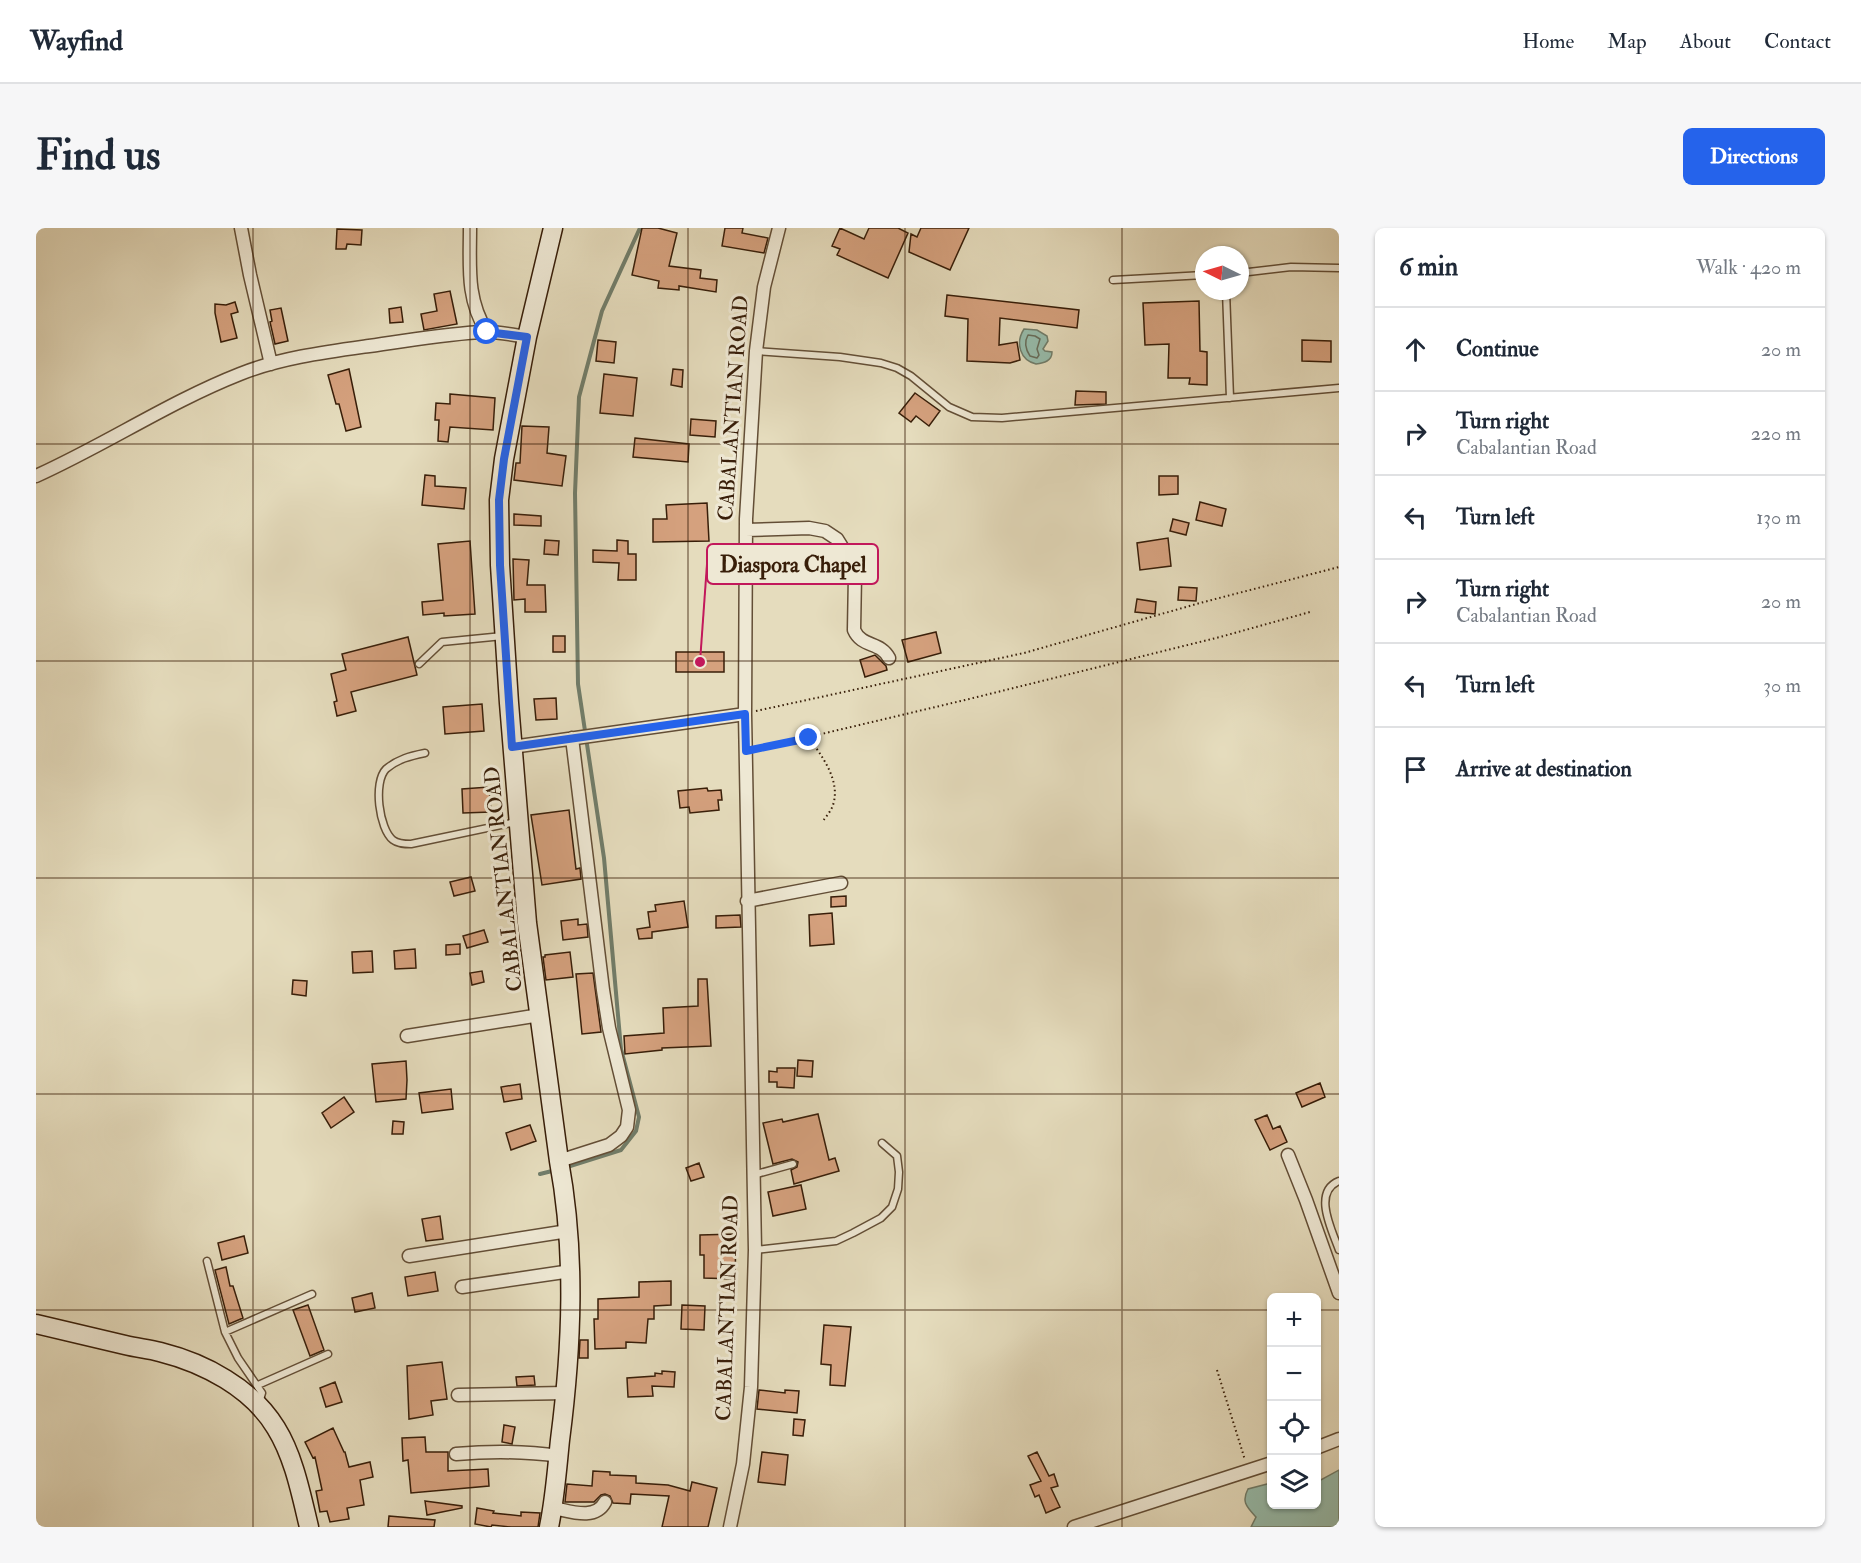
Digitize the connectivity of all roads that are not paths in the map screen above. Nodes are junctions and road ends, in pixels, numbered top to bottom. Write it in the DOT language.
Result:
graph roads {
  1 [pos="241,228"];
  2 [pos="470,228"];
  3 [pos="553,228"];
  4 [pos="779,228"];
  5 [pos="1339,268"];
  6 [pos="1249,272"];
  7 [pos="1195,275"];
  8 [pos="1113,280"];
  9 [pos="1226,300"];
  10 [pos="487,332"];
  11 [pos="527,337"];
  12 [pos="756,351"];
  13 [pos="271,364"];
  14 [pos="1339,388"];
  15 [pos="1230,398"];
  16 [pos="36,476"];
  17 [pos="746,530"];
  18 [pos="505,636"];
  19 [pos="889,658"];
  20 [pos="419,664"];
  21 [pos="745,714"];
  22 [pos="576,737"];
  23 [pos="512,747"];
  24 [pos="425,753"];
  25 [pos="519,822"];
  26 [pos="841,883"];
  27 [pos="747,901"];
  28 [pos="540,1015"];
  29 [pos="407,1036"];
  30 [pos="882,1143"];
  31 [pos="1288,1155"];
  32 [pos="559,1161"];
  33 [pos="793,1164"];
  34 [pos="752,1176"];
  35 [pos="1339,1181"];
  36 [pos="568,1231"];
  37 [pos="755,1250"];
  38 [pos="1339,1250"];
  39 [pos="409,1256"];
  40 [pos="207,1261"];
  41 [pos="571,1270"];
  42 [pos="462,1287"];
  43 [pos="1339,1293"];
  44 [pos="312,1294"];
  45 [pos="36,1323"];
  46 [pos="225,1332"];
  47 [pos="328,1354"];
  48 [pos="258,1385"];
  49 [pos="566,1393"];
  50 [pos="458,1395"];
  51 [pos="257,1404"];
  52 [pos="1339,1439"];
  53 [pos="1321,1446"];
  54 [pos="456,1454"];
  55 [pos="558,1456"];
  56 [pos="1267,1465"];
  57 [pos="605,1502"];
  58 [pos="553,1508"];
  59 [pos="309,1527"];
  60 [pos="549,1527"];
  61 [pos="730,1527"];
  62 [pos="1074,1527"];
  1 -- 13 [label="street"];
  2 -- 10 [label="street"];
  3 -- 11 [label="street, CABALANTIAN ROAD"];
  4 -- 12 [label="street, CABALANTIAN ROAD"];
  5 -- 6 [label="lane"];
  7 -- 8 [label="lane"];
  9 -- 15 [label="lane"];
  10 -- 11 [label="street"];
  10 -- 13 [label="street"];
  11 -- 18 [label="street, CABALANTIAN ROAD"];
  12 -- 15 [label="lane"];
  12 -- 17 [label="street, CABALANTIAN ROAD"];
  13 -- 16 [label="street"];
  14 -- 15 [label="lane"];
  17 -- 19 [label="street"];
  17 -- 21 [label="street, CABALANTIAN ROAD"];
  18 -- 20 [label="lane"];
  18 -- 23 [label="street, CABALANTIAN ROAD"];
  21 -- 22 [label="street"];
  21 -- 27 [label="street, CABALANTIAN ROAD"];
  22 -- 23 [label="street"];
  22 -- 32 [label="street"];
  23 -- 25 [label="street, CABALANTIAN ROAD"];
  24 -- 25 [label="lane"];
  25 -- 28 [label="street, CABALANTIAN ROAD"];
  26 -- 27 [label="street"];
  27 -- 34 [label="street, CABALANTIAN ROAD"];
  28 -- 29 [label="street"];
  28 -- 32 [label="street, CABALANTIAN ROAD"];
  30 -- 37 [label="lane"];
  31 -- 43 [label="street"];
  32 -- 36 [label="street, CABALANTIAN ROAD"];
  33 -- 34 [label="lane"];
  34 -- 37 [label="street, CABALANTIAN ROAD"];
  35 -- 38 [label="lane"];
  36 -- 39 [label="street"];
  36 -- 41 [label="street, CABALANTIAN ROAD"];
  37 -- 61 [label="street, CABALANTIAN ROAD"];
  40 -- 46 [label="lane"];
  41 -- 42 [label="street"];
  41 -- 49 [label="street, CABALANTIAN ROAD"];
  44 -- 46 [label="lane"];
  45 -- 51 [label="street"];
  46 -- 48 [label="lane"];
  47 -- 48 [label="lane"];
  48 -- 51 [label="lane"];
  49 -- 50 [label="street"];
  49 -- 55 [label="street, CABALANTIAN ROAD"];
  51 -- 59 [label="street"];
  52 -- 53 [label="street"];
  54 -- 55 [label="street"];
  55 -- 58 [label="street, CABALANTIAN ROAD"];
  56 -- 62 [label="street"];
  57 -- 58 [label="street"];
  58 -- 60 [label="street, CABALANTIAN ROAD"];
}
